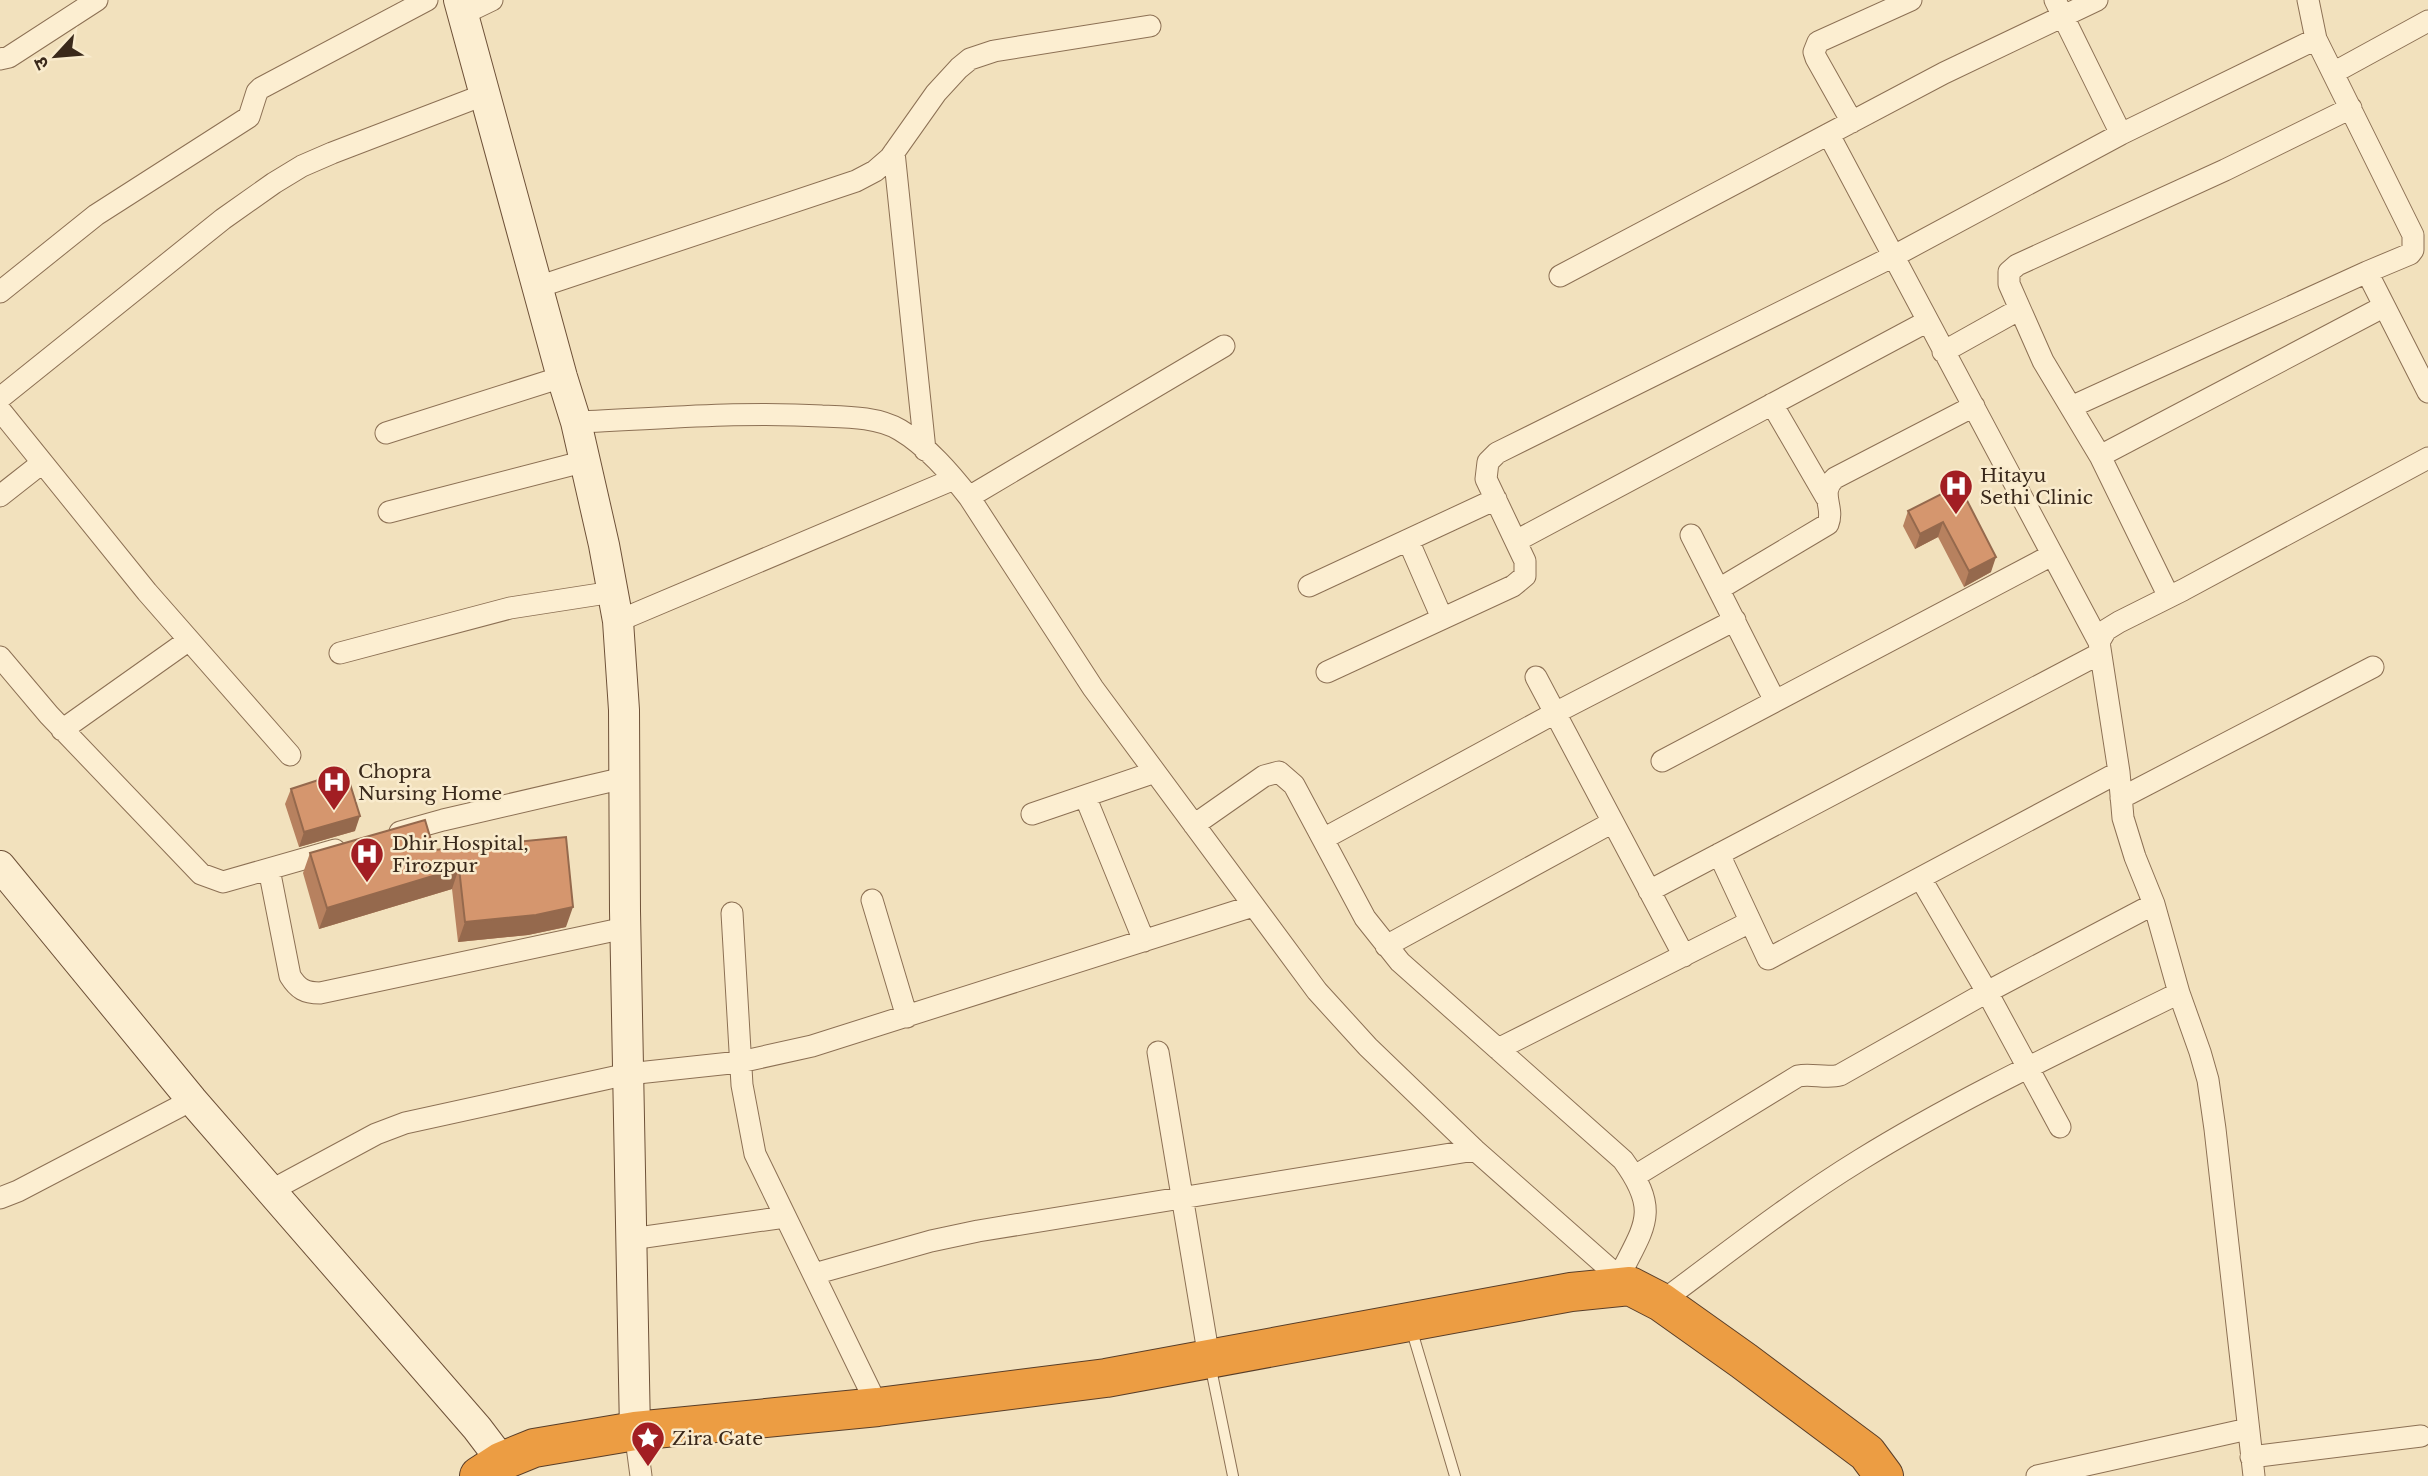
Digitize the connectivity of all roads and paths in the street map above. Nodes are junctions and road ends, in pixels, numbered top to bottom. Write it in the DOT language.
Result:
graph roads {
  1 [pos="427,0"];
  2 [pos="492,0"];
  3 [pos="1911,0"];
  4 [pos="2097,0"];
  5 [pos="2308,0"];
  6 [pos="94,1"];
  7 [pos="461,7"];
  8 [pos="2059,8"];
  9 [pos="2428,21"];
  10 [pos="1150,26"];
  11 [pos="2316,39"];
  12 [pos="0,59"];
  13 [pos="2333,73"];
  14 [pos="486,94"];
  15 [pos="2351,108"];
  16 [pos="1852,122"];
  17 [pos="2121,134"];
  18 [pos="1829,135"];
  19 [pos="894,152"];
  20 [pos="1894,257"];
  21 [pos="2367,272"];
  22 [pos="1560,276"];
  23 [pos="538,287"];
  24 [pos="0,292"];
  25 [pos="2383,307"];
  26 [pos="2020,309"];
  27 [pos="1928,321"];
  28 [pos="1224,346"];
  29 [pos="1943,352"];
  30 [pos="562,377"];
  31 [pos="2428,392"];
  32 [pos="0,398"];
  33 [pos="1772,404"];
  34 [pos="1974,406"];
  35 [pos="2071,407"];
  36 [pos="0,410"];
  37 [pos="576,422"];
  38 [pos="386,433"];
  39 [pos="925,450"];
  40 [pos="2099,457"];
  41 [pos="586,461"];
  42 [pos="42,463"];
  43 [pos="2427,463"];
  44 [pos="954,479"];
  45 [pos="0,496"];
  46 [pos="969,497"];
  47 [pos="1826,497"];
  48 [pos="1496,499"];
  49 [pos="388,512"];
  50 [pos="1691,535"];
  51 [pos="1408,540"];
  52 [pos="1516,541"];
  53 [pos="2052,555"];
  54 [pos="1310,586"];
  55 [pos="1719,589"];
  56 [pos="2169,597"];
  57 [pos="615,606"];
  58 [pos="1441,618"];
  59 [pos="1735,620"];
  60 [pos="189,640"];
  61 [pos="2099,648"];
  62 [pos="340,653"];
  63 [pos="0,657"];
  64 [pos="2374,667"];
  65 [pos="1326,672"];
  66 [pos="1536,677"];
  67 [pos="1775,701"];
  68 [pos="1555,713"];
  69 [pos="62,730"];
  70 [pos="290,755"];
  71 [pos="1662,761"];
  72 [pos="1155,772"];
  73 [pos="2119,772"];
  74 [pos="624,778"];
  75 [pos="1085,796"];
  76 [pos="2121,798"];
  77 [pos="1032,814"];
  78 [pos="1613,822"];
  79 [pos="1194,825"];
  80 [pos="376,839"];
  81 [pos="1323,839"];
  82 [pos="350,846"];
  83 [pos="1719,854"];
  84 [pos="0,866"];
  85 [pos="269,869"];
  86 [pos="1921,879"];
  87 [pos="1649,891"];
  88 [pos="872,900"];
  89 [pos="2154,904"];
  90 [pos="1254,906"];
  91 [pos="732,914"];
  92 [pos="1750,922"];
  93 [pos="625,928"];
  94 [pos="1144,941"];
  95 [pos="1386,946"];
  96 [pos="1684,956"];
  97 [pos="1987,992"];
  98 [pos="2179,993"];
  99 [pos="907,1017"];
  100 [pos="1498,1049"];
  101 [pos="1158,1052"];
  102 [pos="740,1062"];
  103 [pos="2027,1068"];
  104 [pos="628,1074"];
  105 [pos="192,1100"];
  106 [pos="2060,1126"];
  107 [pos="1475,1150"];
  108 [pos="1635,1176"];
  109 [pos="272,1190"];
  110 [pos="0,1198"];
  111 [pos="1181,1198"];
  112 [pos="785,1217"];
  113 [pos="631,1239"];
  114 [pos="814,1274"];
  115 [pos="1637,1289"];
  116 [pos="1409,1322"];
  117 [pos="1209,1358"];
  118 [pos="878,1407"];
  119 [pos="2248,1429"];
  120 [pos="635,1431"];
  121 [pos="2421,1436"];
  122 [pos="2253,1467"];
  123 [pos="491,1468"];
  124 [pos="641,1476"];
  125 [pos="1233,1476"];
  126 [pos="1455,1476"];
  127 [pos="1885,1476"];
  128 [pos="2037,1476"];
  1 -- 24 [label="street"];
  2 -- 7 [label="street"];
  3 -- 16 [label="street"];
  4 -- 8 [label="street"];
  5 -- 11 [label="street"];
  6 -- 12 [label="street"];
  7 -- 14 [label="street"];
  8 -- 16 [label="street"];
  8 -- 17 [label="street"];
  9 -- 13 [label="street"];
  10 -- 19 [label="street"];
  11 -- 13 [label="street"];
  11 -- 17 [label="street"];
  13 -- 15 [label="street"];
  14 -- 23 [label="street"];
  14 -- 32 [label="street"];
  15 -- 21 [label="street"];
  15 -- 26 [label="street"];
  16 -- 18 [label="street"];
  17 -- 20 [label="street"];
  18 -- 20 [label="street"];
  18 -- 22 [label="street"];
  19 -- 23 [label="street"];
  19 -- 39 [label="street"];
  20 -- 27 [label="street"];
  20 -- 48 [label="street"];
  21 -- 25 [label="street"];
  21 -- 35 [label="street"];
  23 -- 30 [label="street"];
  25 -- 31 [label="street"];
  25 -- 40 [label="street"];
  26 -- 29 [label="street"];
  26 -- 35 [label="street"];
  27 -- 29 [label="street"];
  27 -- 33 [label="street"];
  28 -- 46 [label="street"];
  29 -- 34 [label="street"];
  30 -- 37 [label="street"];
  30 -- 38 [label="street"];
  33 -- 47 [label="street"];
  33 -- 52 [label="street"];
  34 -- 47 [label="street"];
  34 -- 53 [label="street"];
  35 -- 40 [label="street"];
  36 -- 42 [label="street"];
  37 -- 39 [label="street"];
  37 -- 41 [label="street"];
  39 -- 44 [label="street"];
  40 -- 56 [label="street"];
  41 -- 49 [label="street"];
  41 -- 57 [label="street"];
  42 -- 45 [label="street"];
  42 -- 60 [label="street"];
  43 -- 56 [label="street"];
  44 -- 46 [label="street"];
  44 -- 57 [label="street"];
  46 -- 72 [label="street"];
  47 -- 55 [label="street"];
  48 -- 51 [label="street"];
  48 -- 52 [label="street"];
  50 -- 55 [label="street"];
  51 -- 54 [label="street"];
  51 -- 58 [label="street"];
  52 -- 58 [label="street"];
  53 -- 61 [label="street"];
  53 -- 67 [label="street"];
  55 -- 59 [label="street"];
  56 -- 61 [label="street"];
  57 -- 62 [label="street"];
  57 -- 74 [label="street"];
  58 -- 65 [label="street"];
  59 -- 67 [label="street"];
  59 -- 68 [label="street"];
  60 -- 69 [label="street"];
  60 -- 70 [label="street"];
  61 -- 73 [label="street"];
  61 -- 83 [label="street"];
  63 -- 69 [label="street"];
  64 -- 76 [label="street"];
  66 -- 68 [label="street"];
  67 -- 71 [label="street"];
  68 -- 78 [label="street"];
  68 -- 81 [label="street"];
  69 -- 85 [label="street"];
  72 -- 75 [label="street"];
  72 -- 79 [label="street"];
  73 -- 76 [label="street"];
  73 -- 86 [label="street"];
  74 -- 80 [label="street"];
  74 -- 93 [label="street"];
  75 -- 77 [label="street"];
  75 -- 94 [label="street"];
  76 -- 89 [label="street"];
  78 -- 87 [label="street"];
  78 -- 95 [label="street"];
  79 -- 81 [label="street"];
  79 -- 90 [label="street"];
  81 -- 95 [label="street"];
  82 -- 85 [label="street"];
  83 -- 87 [label="street"];
  83 -- 92 [label="street"];
  84 -- 105 [label="street"];
  85 -- 93 [label="street"];
  86 -- 92 [label="street"];
  86 -- 97 [label="street"];
  87 -- 96 [label="street"];
  88 -- 99 [label="street"];
  89 -- 97 [label="street"];
  89 -- 98 [label="street"];
  90 -- 94 [label="street"];
  90 -- 107 [label="street"];
  91 -- 102 [label="street"];
  92 -- 96 [label="street"];
  93 -- 104 [label="street"];
  94 -- 99 [label="street"];
  95 -- 100 [label="street"];
  96 -- 100 [label="street"];
  97 -- 103 [label="street"];
  97 -- 108 [label="street"];
  98 -- 103 [label="street"];
  98 -- 119 [label="street"];
  99 -- 102 [label="street"];
  100 -- 108 [label="street"];
  101 -- 111 [label="street"];
  102 -- 104 [label="street"];
  102 -- 112 [label="street"];
  103 -- 106 [label="street"];
  103 -- 115 [label="street"];
  104 -- 109 [label="street"];
  104 -- 113 [label="street"];
  105 -- 109 [label="street"];
  105 -- 110 [label="street"];
  107 -- 111 [label="street"];
  107 -- 115 [label="street"];
  108 -- 115 [label="street"];
  109 -- 123 [label="street"];
  111 -- 114 [label="street"];
  111 -- 117 [label="street"];
  112 -- 113 [label="street"];
  112 -- 114 [label="street"];
  113 -- 120 [label="street"];
  114 -- 118 [label="street"];
  115 -- 116 [label="highway"];
  115 -- 127 [label="highway"];
  116 -- 117 [label="highway"];
  116 -- 126 [label="lane"];
  117 -- 118 [label="highway"];
  117 -- 125 [label="lane"];
  118 -- 120 [label="highway"];
  119 -- 122 [label="street"];
  119 -- 128 [label="street"];
  120 -- 123 [label="highway"];
  120 -- 124 [label="street"];
  121 -- 122 [label="street"];
}
